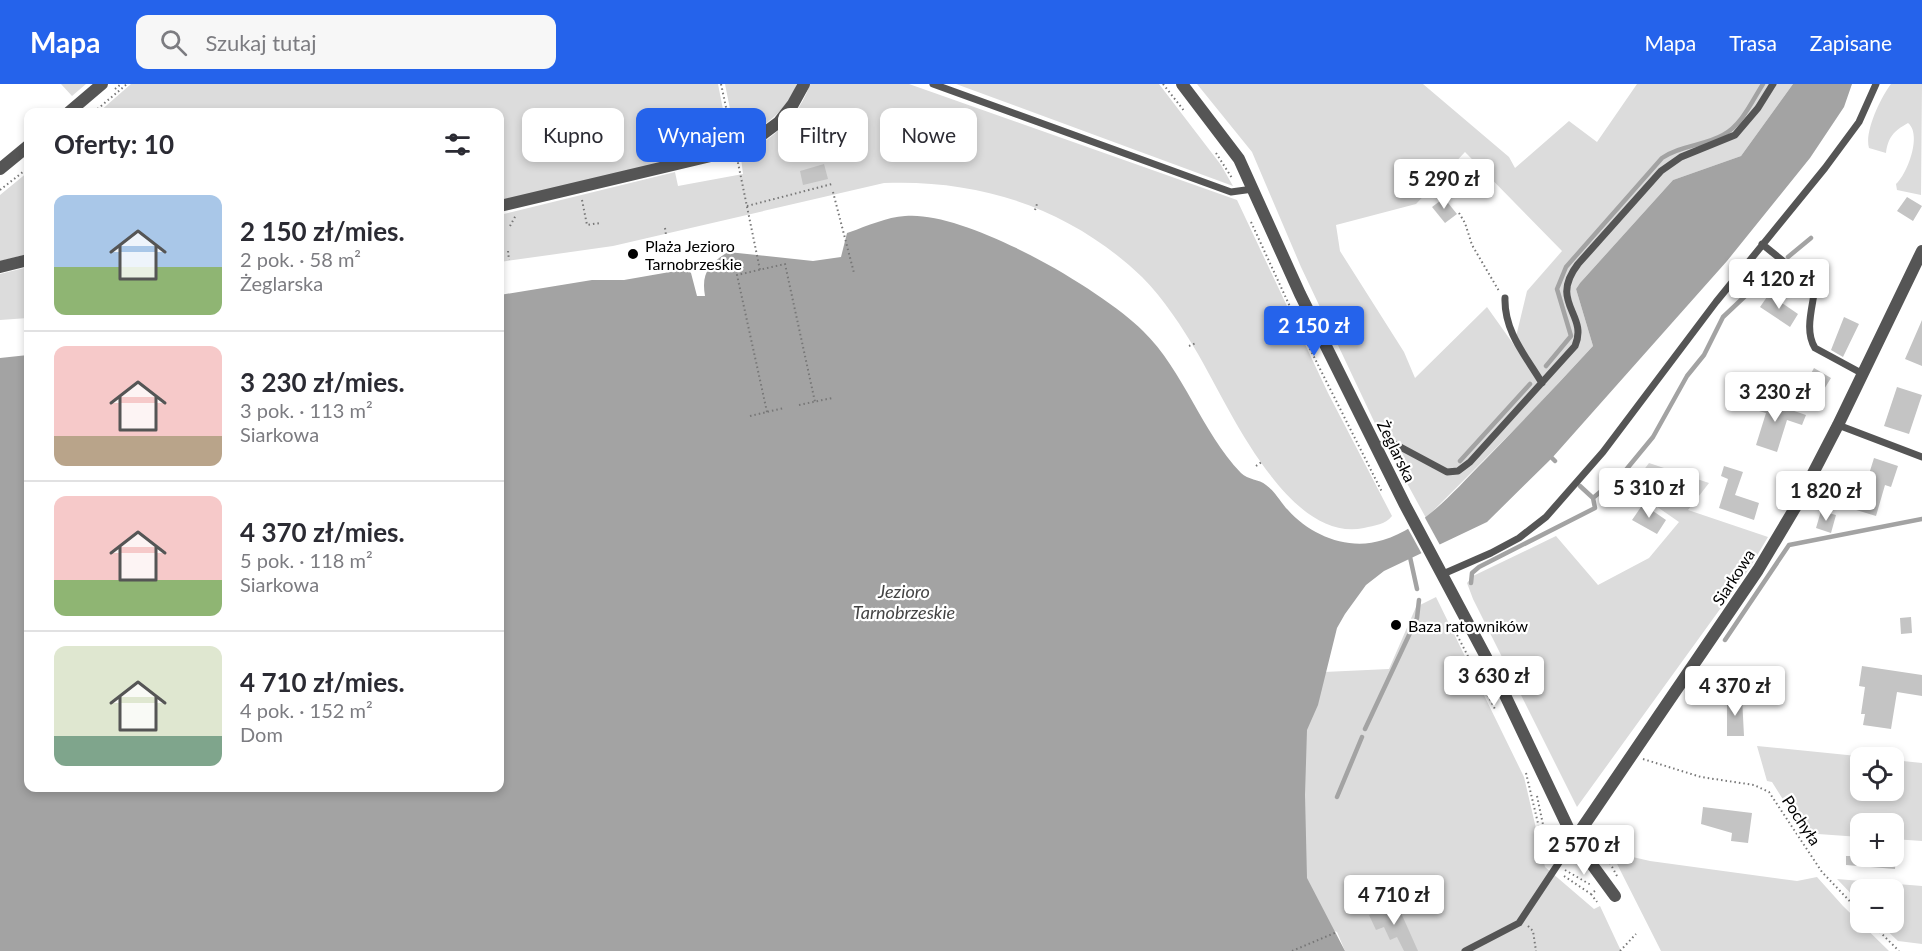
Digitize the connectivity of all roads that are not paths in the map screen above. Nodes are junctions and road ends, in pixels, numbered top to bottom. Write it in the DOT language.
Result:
graph roads {
  1 [pos="102,84"];
  2 [pos="804,84"];
  3 [pos="933,84"];
  4 [pos="1182,84"];
  5 [pos="1773,84"];
  6 [pos="1876,84"];
  7 [pos="74,108"];
  8 [pos="24,149"];
  9 [pos="0,169"];
  10 [pos="1253,189"];
  11 [pos="504,205"];
  12 [pos="1762,244"];
  13 [pos="1922,251"];
  14 [pos="24,261"];
  15 [pos="0,267"];
  16 [pos="1505,298"];
  17 [pos="1863,374"];
  18 [pos="1542,383"];
  19 [pos="1838,425"];
  20 [pos="1376,446"];
  21 [pos="1922,457"];
  22 [pos="1443,574"];
  23 [pos="1574,840"];
  24 [pos="1615,896"];
  25 [pos="1465,951"];
  1 -- 7 [label="street"];
  2 -- 11 [label="street"];
  3 -- 10 [label="lane"];
  4 -- 10 [label="street, Żeglarska"];
  5 -- 18 [label="lane"];
  6 -- 12 [label="lane"];
  8 -- 9 [label="street"];
  10 -- 20 [label="street, Żeglarska"];
  12 -- 17 [label="lane"];
  12 -- 22 [label="lane"];
  13 -- 17 [label="street, Siarkowa"];
  14 -- 15 [label="street"];
  16 -- 18 [label="lane"];
  17 -- 19 [label="street, Siarkowa"];
  18 -- 20 [label="lane"];
  19 -- 21 [label="lane"];
  19 -- 23 [label="street, Siarkowa"];
  20 -- 22 [label="street, Żeglarska"];
  22 -- 23 [label="street, Żeglarska"];
  23 -- 24 [label="street, Żeglarska"];
  23 -- 25 [label="lane"];
}
